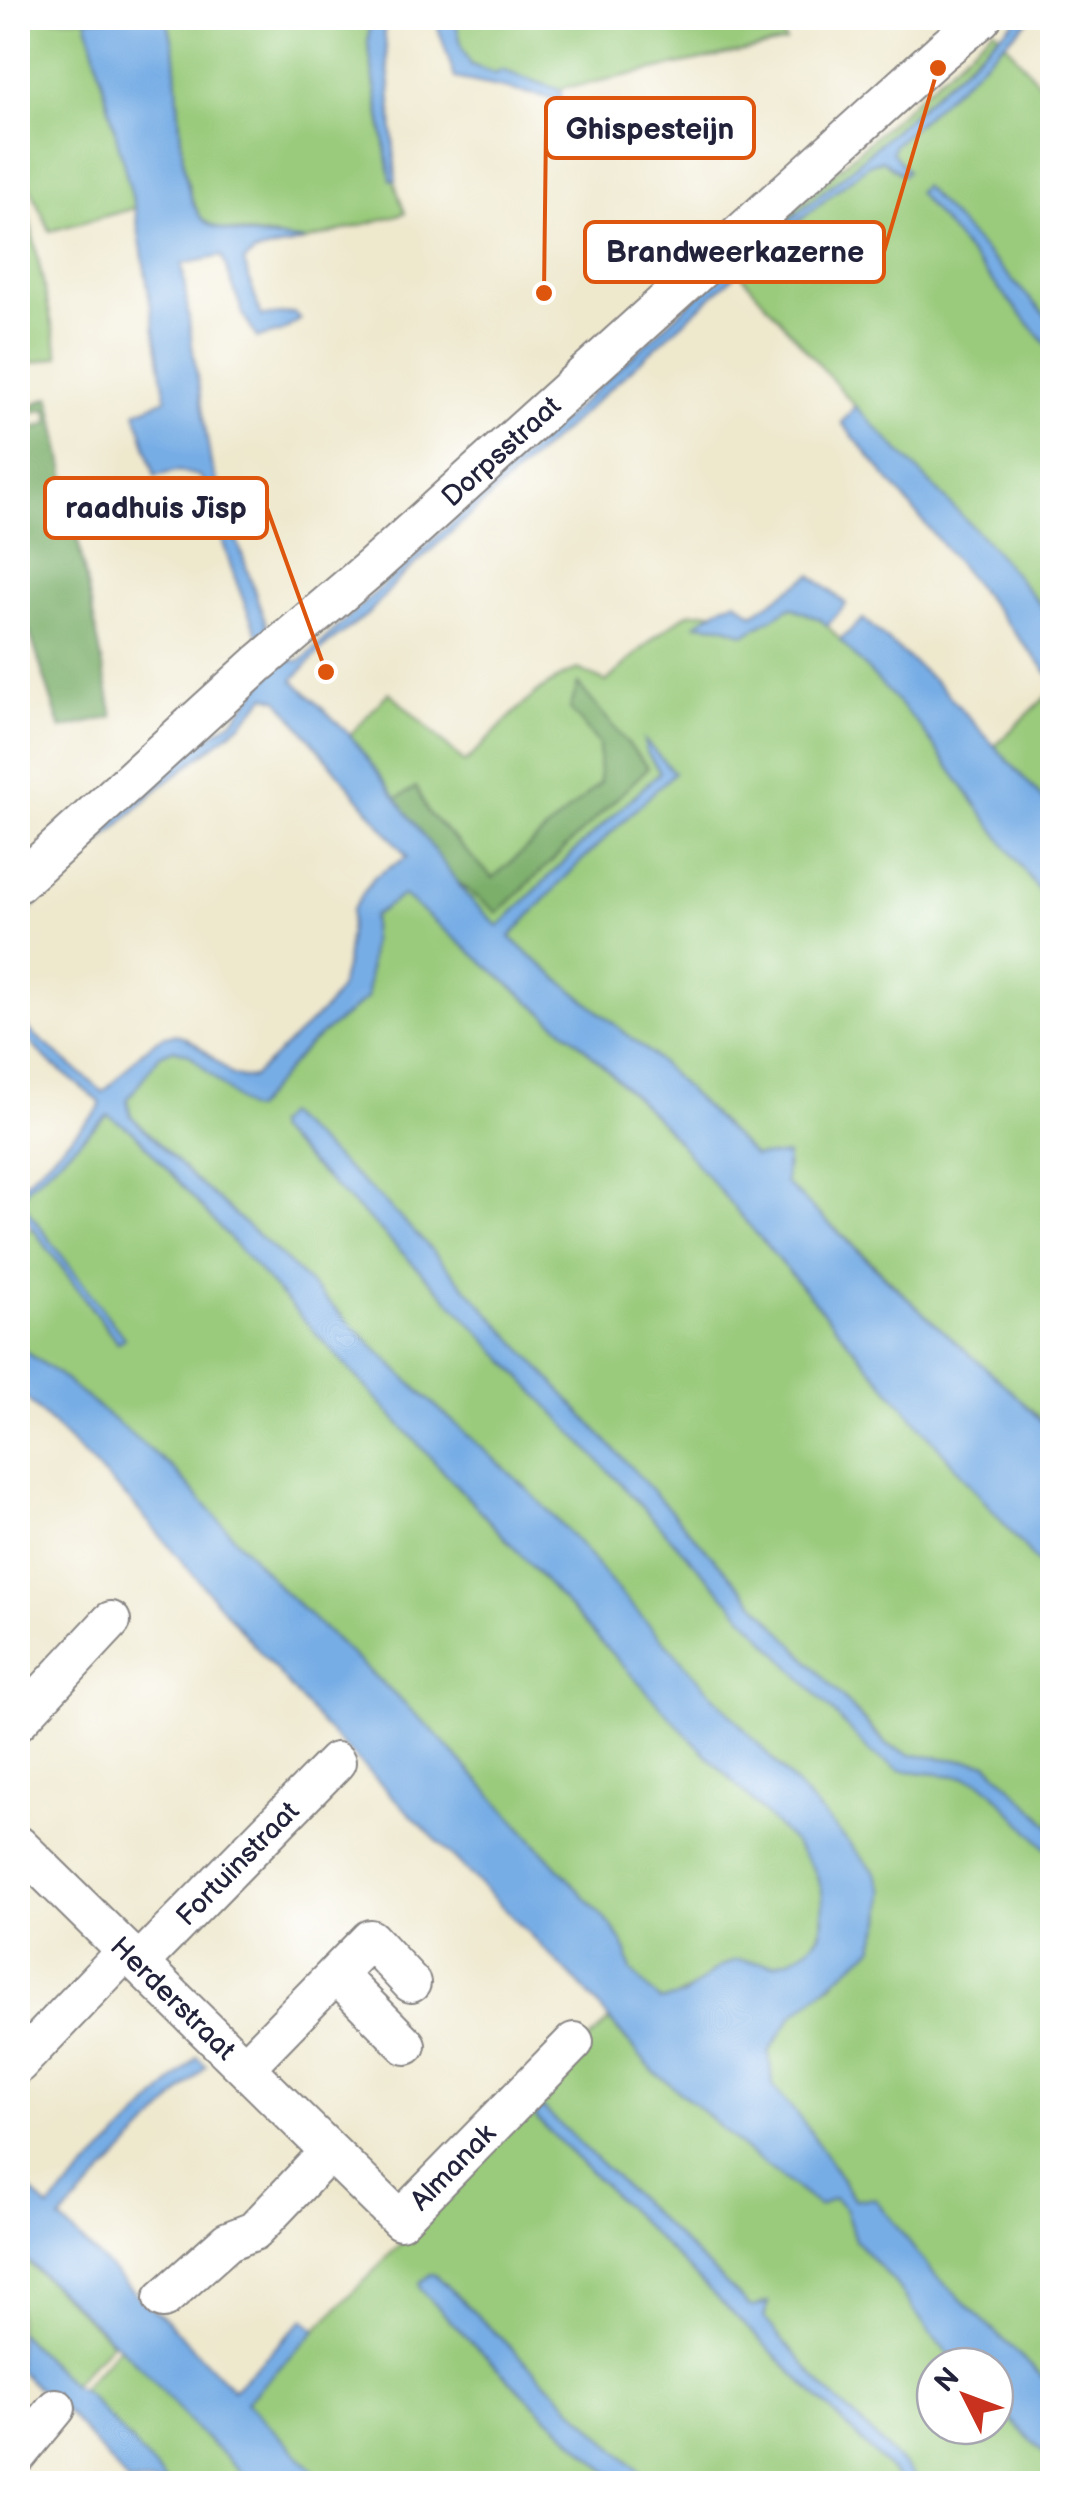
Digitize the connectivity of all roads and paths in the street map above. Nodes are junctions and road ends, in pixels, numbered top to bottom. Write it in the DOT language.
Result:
graph roads {
  1 [pos="982,18"];
  2 [pos="18,883"];
  3 [pos="111,1621"];
  4 [pos="18,1720"];
  5 [pos="336,1762"];
  6 [pos="18,1845"];
  7 [pos="133,1957"];
  8 [pos="336,1975"];
  9 [pos="411,1984"];
  10 [pos="574,2042"];
  11 [pos="406,2044"];
  12 [pos="18,2064"];
  13 [pos="246,2067"];
  14 [pos="329,2152"];
  15 [pos="163,2299"];
  16 [pos="56,2408"];
  17 [pos="18,2454"];
  1 -- 2 [label="street, Dorpsstraat"];
  3 -- 4 [label="street"];
  5 -- 7 [label="street, Fortuinstraat"];
  6 -- 7 [label="street, Herderstraat"];
  7 -- 12 [label="street, Fortuinstraat"];
  7 -- 13 [label="street, Herderstraat"];
  8 -- 9 [label="street"];
  8 -- 11 [label="street"];
  8 -- 13 [label="street"];
  10 -- 14 [label="street, Almanak"];
  13 -- 14 [label="street, Herderstraat"];
  14 -- 15 [label="street"];
  16 -- 17 [label="street"];
}
